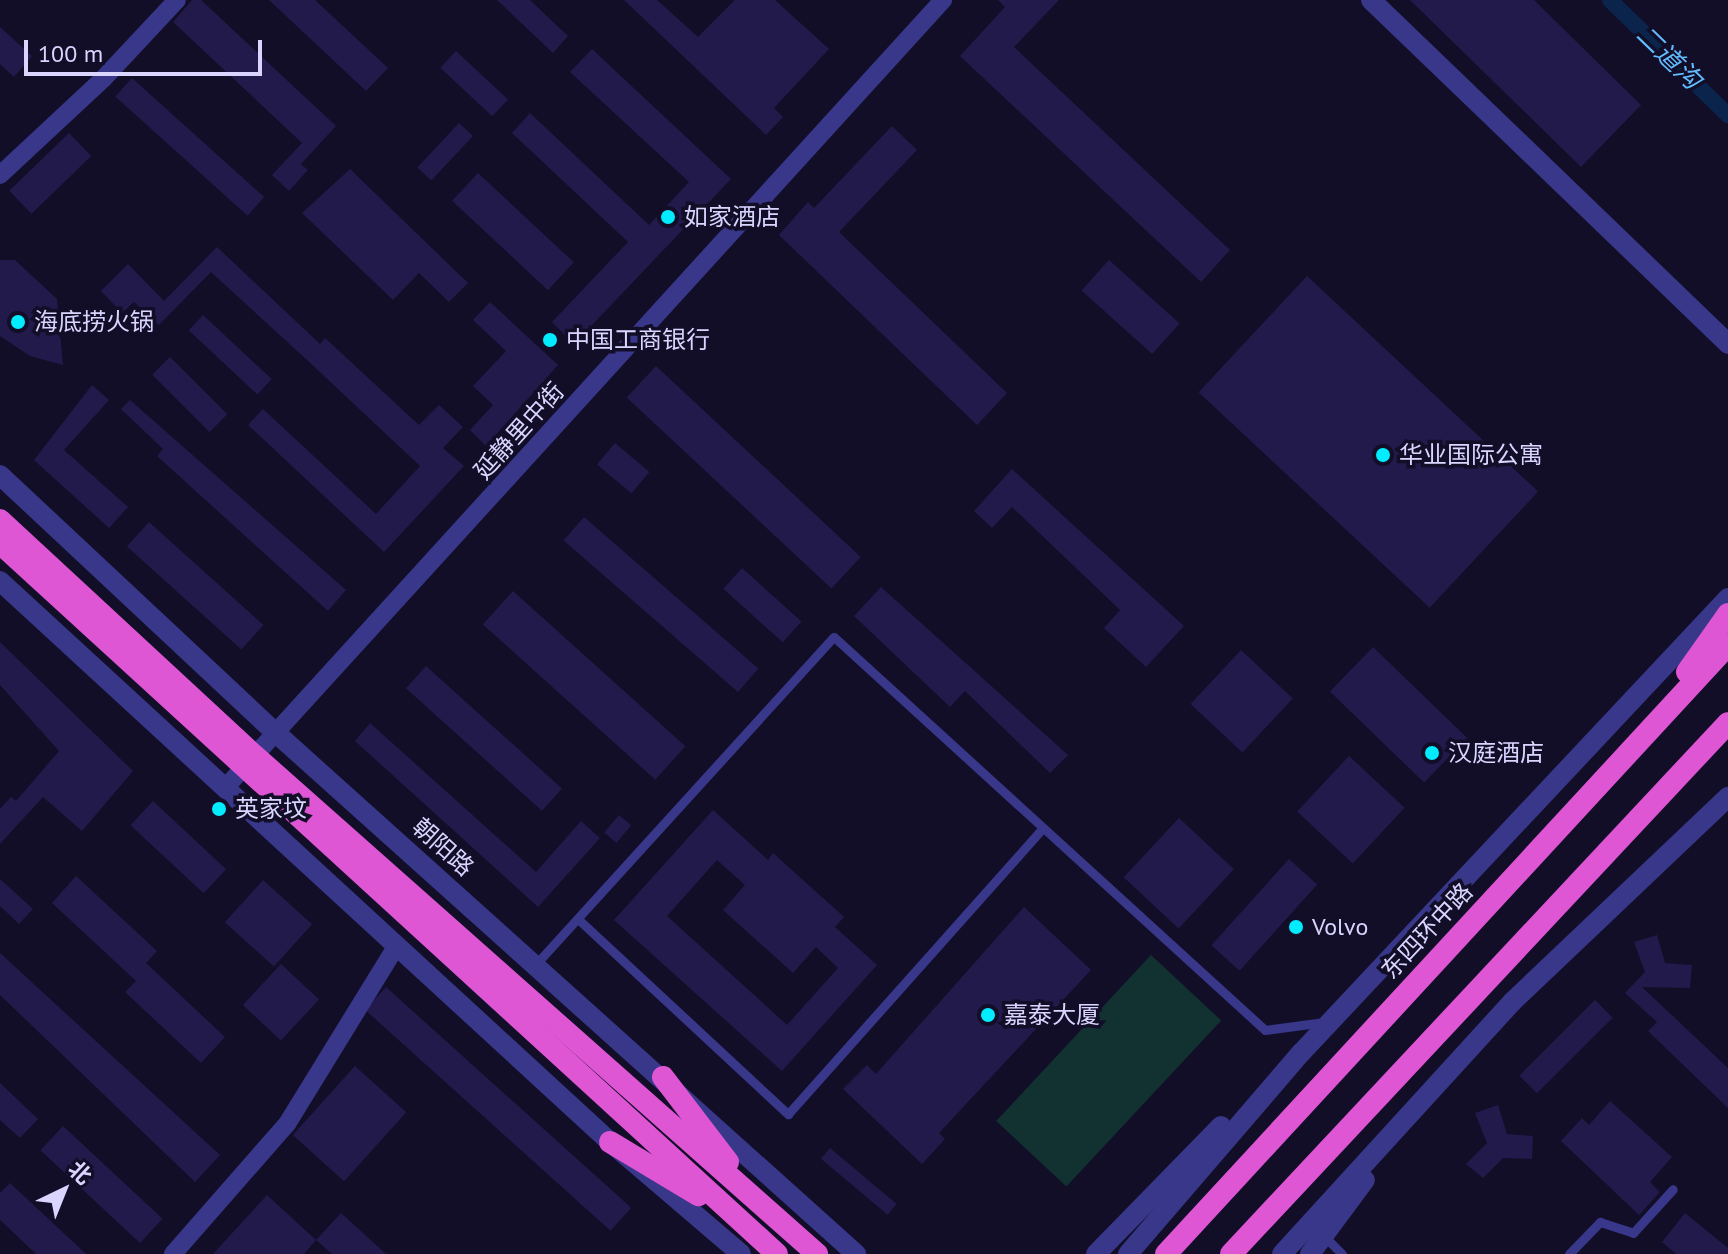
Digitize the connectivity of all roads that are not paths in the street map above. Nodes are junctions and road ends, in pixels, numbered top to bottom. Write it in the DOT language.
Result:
graph roads {
  1 [pos="177,0"];
  2 [pos="943,0"];
  3 [pos="1371,0"];
  4 [pos="0,175"];
  5 [pos="1728,344"];
  6 [pos="0,475"];
  7 [pos="0,520"];
  8 [pos="0,543"];
  9 [pos="0,581"];
  10 [pos="1728,598"];
  11 [pos="1728,614"];
  12 [pos="1728,645"];
  13 [pos="1728,723"];
  14 [pos="276,733"];
  15 [pos="1728,736"];
  16 [pos="1638,740"];
  17 [pos="249,762"];
  18 [pos="1680,775"];
  19 [pos="226,787"];
  20 [pos="1728,797"];
  21 [pos="1043,828"];
  22 [pos="578,919"];
  23 [pos="397,945"];
  24 [pos="536,964"];
  25 [pos="1330,1021"];
  26 [pos="1301,1053"];
  27 [pos="663,1077"];
  28 [pos="1441,1080"];
  29 [pos="610,1142"];
  30 [pos="1673,1189"];
  31 [pos="758,1201"];
  32 [pos="740,1221"];
  33 [pos="1323,1235"];
  34 [pos="173,1254"];
  35 [pos="741,1254"];
  36 [pos="777,1254"];
  37 [pos="817,1254"];
  38 [pos="856,1254"];
  39 [pos="1096,1254"];
  40 [pos="1128,1254"];
  41 [pos="1166,1254"];
  42 [pos="1231,1254"];
  43 [pos="1282,1254"];
  44 [pos="1310,1254"];
  45 [pos="1342,1254"];
  46 [pos="1569,1254"];
  1 -- 4 [label="street"];
  2 -- 14 [label="street, 延静里中街"];
  3 -- 5 [label="street"];
  6 -- 14 [label="street, 朝阳路"];
  7 -- 17 [label="highway"];
  8 -- 17 [label="highway"];
  9 -- 19 [label="street"];
  10 -- 25 [label="street, 东四环中路"];
  11 -- 16 [label="highway"];
  12 -- 16 [label="highway, 东四环中路"];
  13 -- 18 [label="highway"];
  14 -- 17 [label="street, 延静里中街"];
  14 -- 24 [label="street, 朝阳路"];
  15 -- 18 [label="highway"];
  16 -- 41 [label="highway, 东四环中路"];
  17 -- 19 [label="street, 延静里中街"];
  17 -- 31 [label="highway"];
  17 -- 32 [label="highway"];
  18 -- 42 [label="highway"];
  19 -- 23 [label="street"];
  20 -- 28 [label="street"];
  21 -- 22 [label="lane"];
  21 -- 22 [label="lane"];
  21 -- 25 [label="lane"];
  22 -- 24 [label="lane"];
  23 -- 29 [label="street"];
  23 -- 34 [label="street"];
  24 -- 27 [label="street, 朝阳路"];
  25 -- 26 [label="street, 东四环中路"];
  26 -- 39 [label="street, 东四环中路"];
  26 -- 40 [label="street, 东四环中路"];
  27 -- 31 [label="highway"];
  27 -- 38 [label="street, 朝阳路"];
  28 -- 33 [label="street"];
  28 -- 43 [label="street"];
  29 -- 32 [label="highway"];
  29 -- 35 [label="street"];
  30 -- 46 [label="lane"];
  31 -- 37 [label="highway"];
  32 -- 36 [label="highway"];
  33 -- 44 [label="street"];
  33 -- 45 [label="lane"];
}
